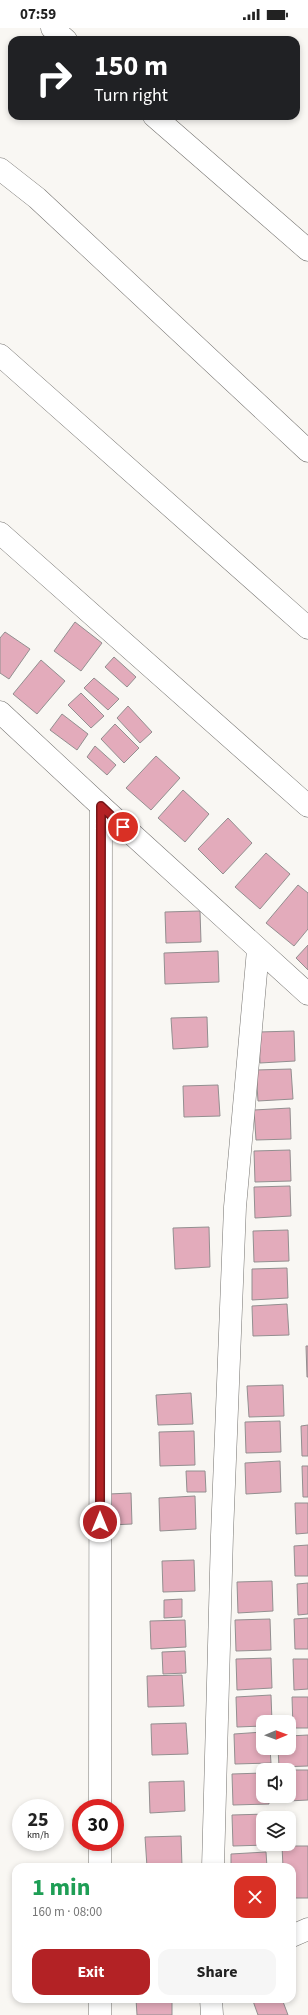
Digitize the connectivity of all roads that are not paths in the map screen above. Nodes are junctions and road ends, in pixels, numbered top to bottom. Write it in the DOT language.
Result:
graph roads {
  1 [pos="52,28"];
  2 [pos="61,36"];
  3 [pos="159,120"];
  4 [pos="0,169"];
  5 [pos="308,250"];
  6 [pos="0,355"];
  7 [pos="308,451"];
  8 [pos="0,533"];
  9 [pos="308,628"];
  10 [pos="0,712"];
  11 [pos="101,806"];
  12 [pos="308,806"];
  13 [pos="258,950"];
  14 [pos="308,994"];
  15 [pos="100,1799"];
  16 [pos="100,1851"];
  17 [pos="100,1863"];
  18 [pos="213,1863"];
  19 [pos="308,1929"];
  20 [pos="296,1934"];
  21 [pos="100,2003"];
  22 [pos="211,2003"];
  23 [pos="100,2015"];
  24 [pos="212,2015"];
  1 -- 2 [label="street"];
  3 -- 5 [label="street"];
  4 -- 7 [label="street"];
  6 -- 9 [label="street"];
  8 -- 12 [label="street"];
  10 -- 11 [label="street"];
  11 -- 13 [label="street"];
  11 -- 15 [label="street"];
  13 -- 14 [label="street"];
  13 -- 18 [label="street"];
  16 -- 17 [label="street"];
  19 -- 20 [label="street"];
  21 -- 23 [label="street"];
  22 -- 24 [label="street"];
}
